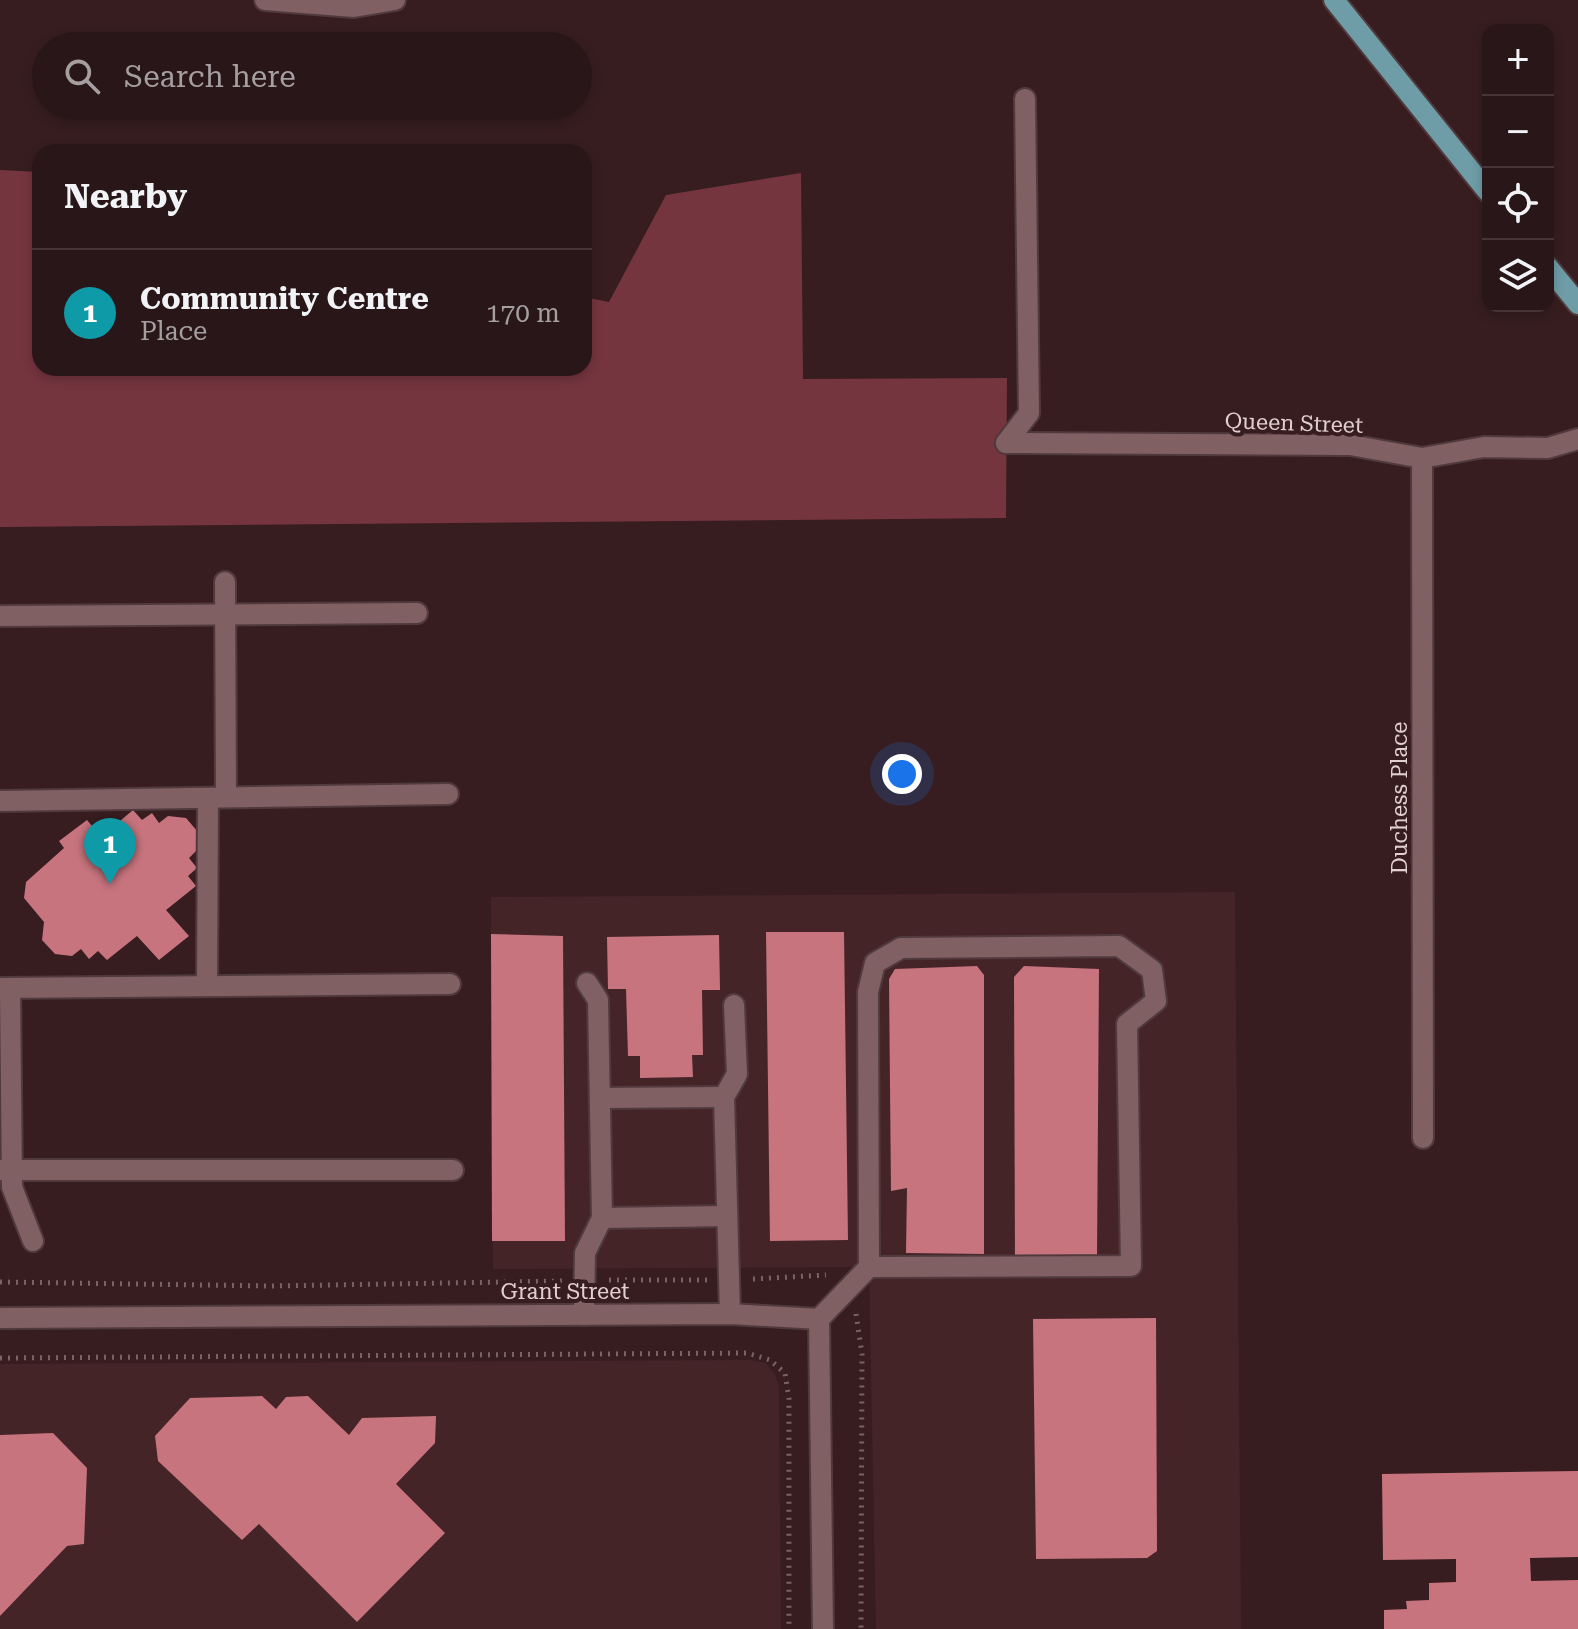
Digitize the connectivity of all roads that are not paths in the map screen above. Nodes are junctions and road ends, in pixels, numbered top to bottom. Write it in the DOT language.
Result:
graph roads {
  1 [pos="265,0"];
  2 [pos="395,0"];
  3 [pos="1335,0"];
  4 [pos="1025,99"];
  5 [pos="1482,184"];
  6 [pos="1554,274"];
  7 [pos="1578,304"];
  8 [pos="1578,439"];
  9 [pos="1422,458"];
  10 [pos="225,582"];
  11 [pos="417,613"];
  12 [pos="227,615"];
  13 [pos="0,616"];
  14 [pos="448,794"];
  15 [pos="217,798"];
  16 [pos="0,801"];
  17 [pos="587,983"];
  18 [pos="450,984"];
  19 [pos="207,986"];
  20 [pos="5,988"];
  21 [pos="734,1005"];
  22 [pos="724,1097"];
  23 [pos="600,1098"];
  24 [pos="1423,1138"];
  25 [pos="6,1170"];
  26 [pos="453,1170"];
  27 [pos="727,1216"];
  28 [pos="602,1218"];
  29 [pos="33,1241"];
  30 [pos="869,1267"];
  31 [pos="730,1314"];
  32 [pos="584,1315"];
  33 [pos="0,1318"];
  34 [pos="819,1319"];
  35 [pos="823,1629"];
  1 -- 2 [label="street"];
  3 -- 5 [label="main road"];
  4 -- 9 [label="street, Queen Street"];
  6 -- 7 [label="main road"];
  8 -- 9 [label="street, Queen Street"];
  9 -- 24 [label="street, Duchess Place"];
  10 -- 12 [label="street"];
  11 -- 12 [label="street"];
  12 -- 13 [label="street"];
  12 -- 15 [label="street"];
  14 -- 15 [label="street"];
  15 -- 16 [label="street"];
  15 -- 19 [label="street"];
  17 -- 23 [label="street"];
  18 -- 19 [label="street"];
  19 -- 20 [label="street"];
  20 -- 25 [label="street"];
  21 -- 22 [label="street"];
  22 -- 23 [label="street"];
  22 -- 27 [label="street"];
  23 -- 28 [label="street"];
  25 -- 26 [label="street"];
  25 -- 29 [label="street"];
  27 -- 28 [label="street"];
  27 -- 31 [label="street"];
  28 -- 32 [label="street"];
  30 -- 30 [label="street"];
  30 -- 34 [label="street"];
  31 -- 32 [label="street, Grant Street"];
  31 -- 34 [label="street, Grant Street"];
  32 -- 33 [label="street, Grant Street"];
  34 -- 35 [label="street"];
}
